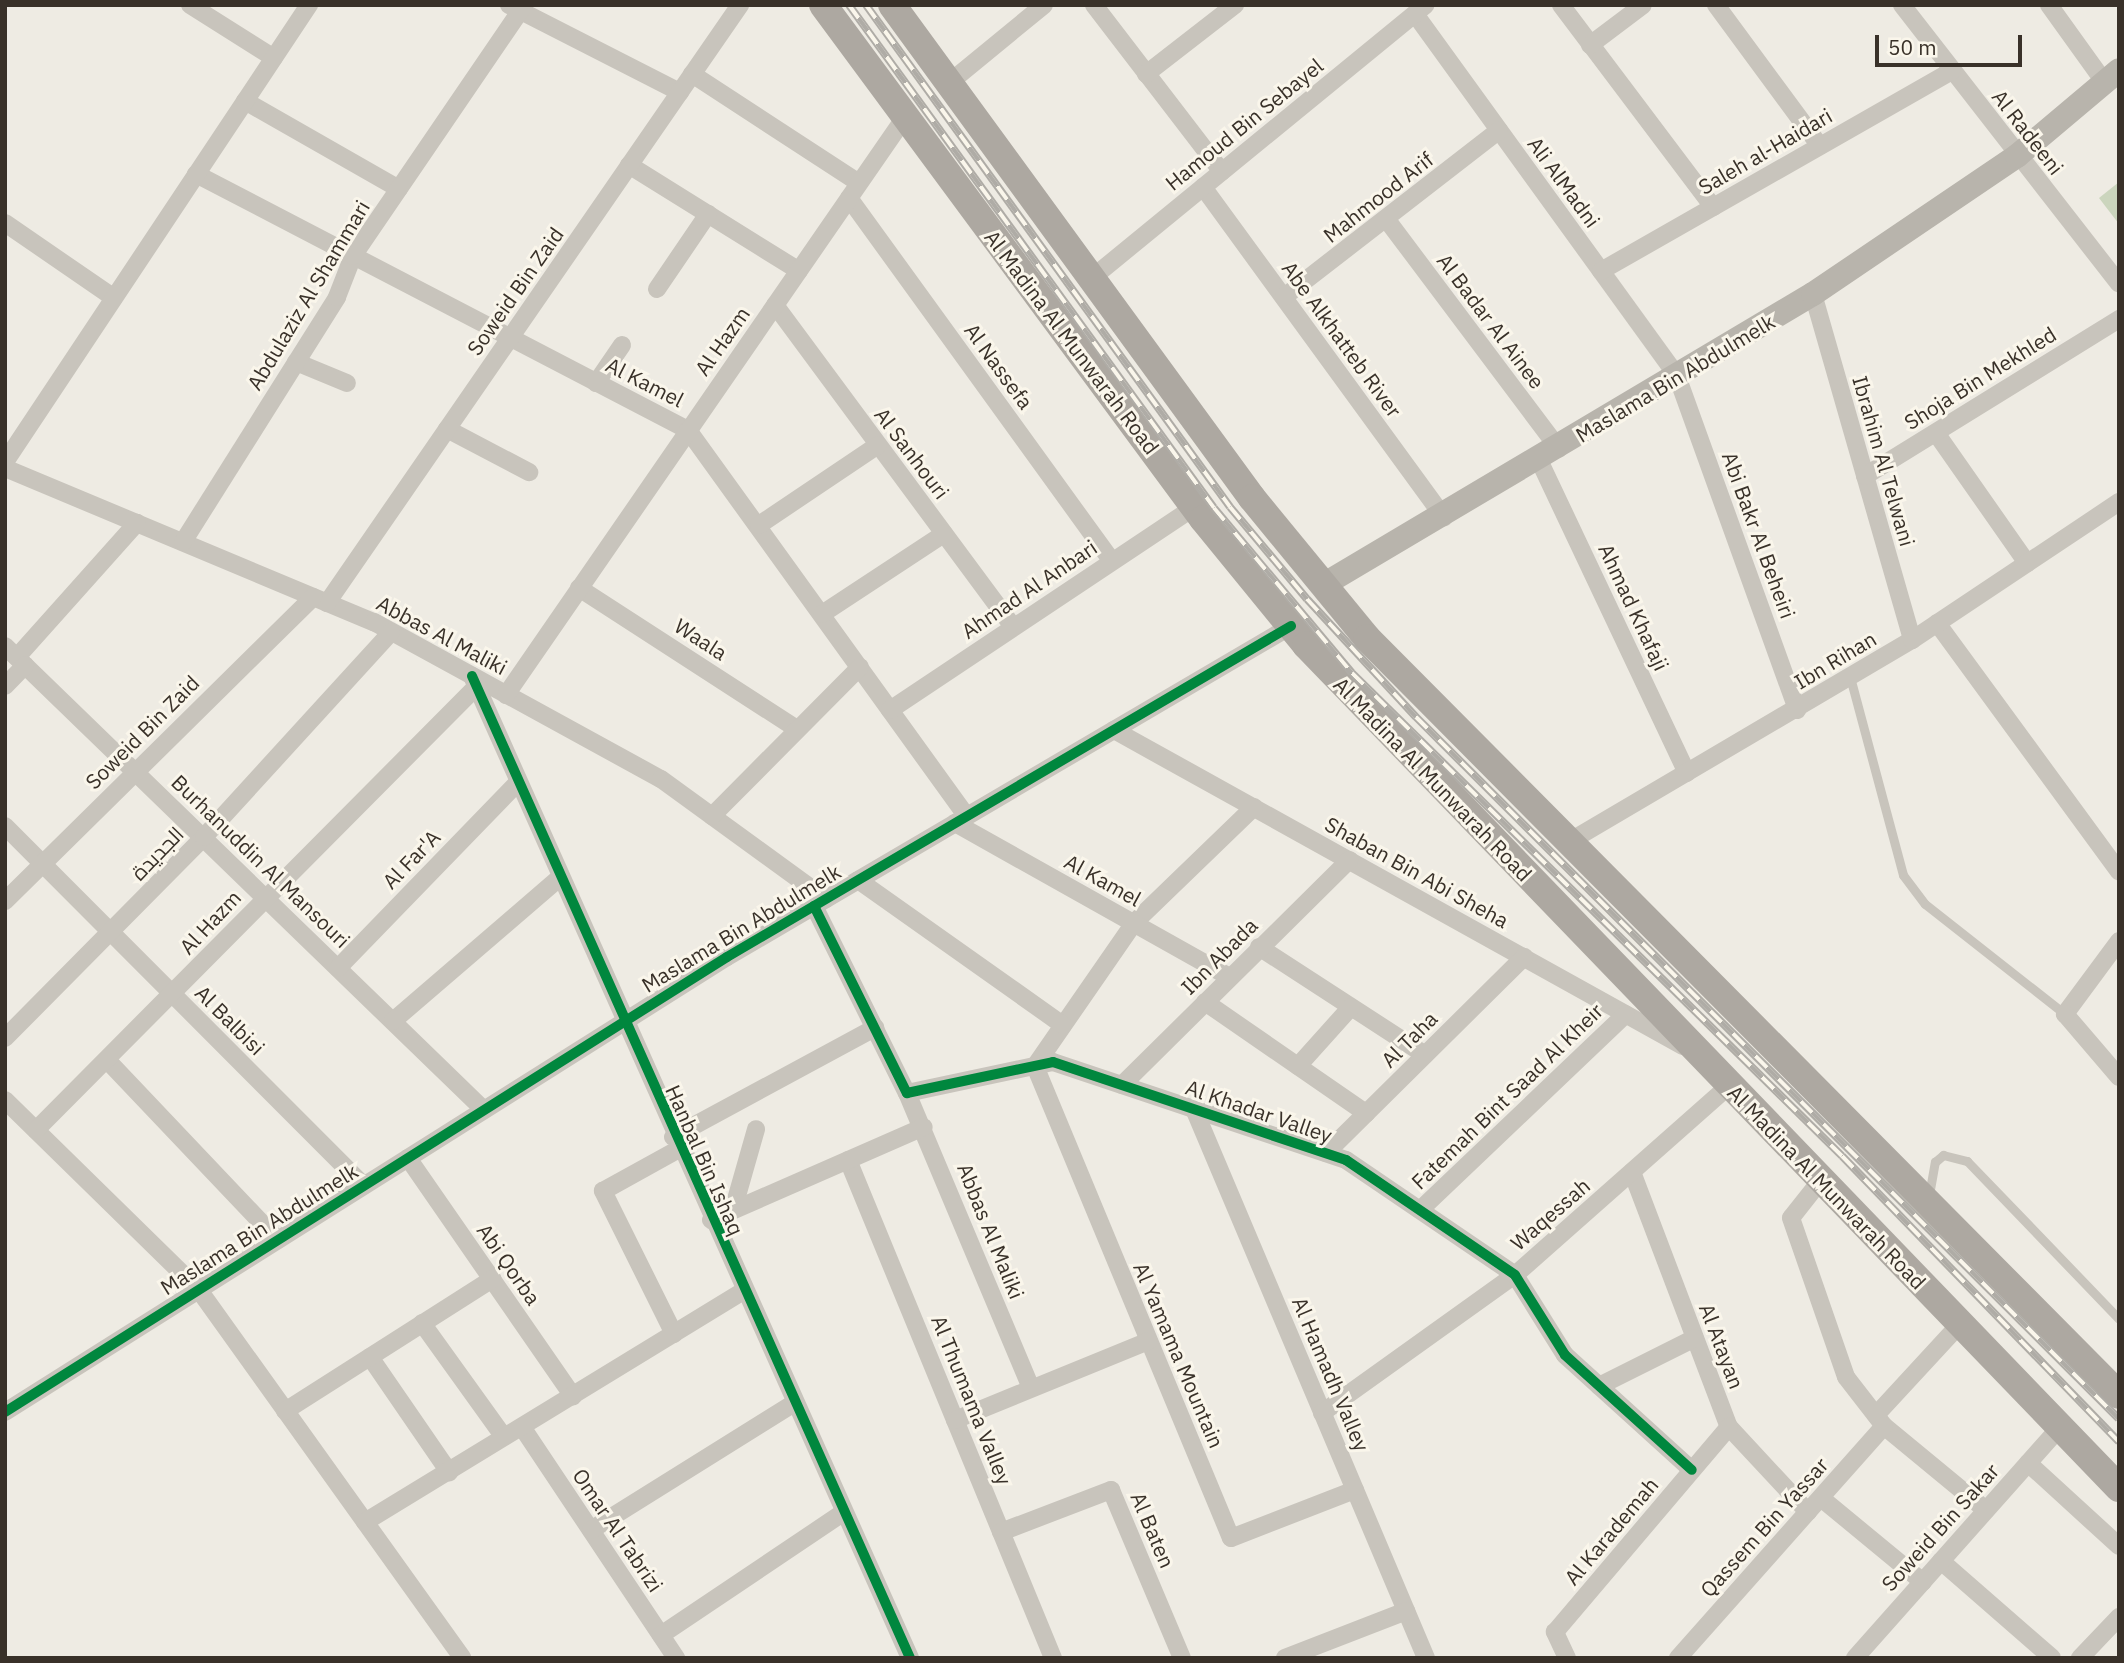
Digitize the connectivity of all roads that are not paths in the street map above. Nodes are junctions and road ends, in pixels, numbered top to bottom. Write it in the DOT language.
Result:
graph roads {
  1 [pos="190,5"];
  2 [pos="309,5"];
  3 [pos="740,5"];
  4 [pos="823,5"];
  5 [pos="892,5"];
  6 [pos="1044,5"];
  7 [pos="1094,5"];
  8 [pos="1236,5"];
  9 [pos="1561,5"];
  10 [pos="1643,5"];
  11 [pos="1716,5"];
  12 [pos="1902,5"];
  13 [pos="2049,5"];
  14 [pos="518,7"];
  15 [pos="1420,10"];
  16 [pos="1590,45"];
  17 [pos="274,58"];
  18 [pos="1952,71"];
  19 [pos="692,74"];
  20 [pos="1146,74"];
  21 [pos="2114,81"];
  22 [pos="949,83"];
  23 [pos="680,92"];
  24 [pos="245,101"];
  25 [pos="905,117"];
  26 [pos="1499,130"];
  27 [pos="1820,146"];
  28 [pos="2017,156"];
  29 [pos="629,165"];
  30 [pos="1222,172"];
  31 [pos="196,174"];
  32 [pos="1203,187"];
  33 [pos="399,189"];
  34 [pos="854,190"];
  35 [pos="1713,208"];
  36 [pos="708,215"];
  37 [pos="1387,220"];
  38 [pos="5,223"];
  39 [pos="353,256"];
  40 [pos="799,271"];
  41 [pos="1601,271"];
  42 [pos="1092,278"];
  43 [pos="2119,284"];
  44 [pos="657,289"];
  45 [pos="1813,294"];
  46 [pos="1284,297"];
  47 [pos="114,298"];
  48 [pos="775,305"];
  49 [pos="2119,319"];
  50 [pos="510,338"];
  51 [pos="622,345"];
  52 [pos="296,362"];
  53 [pos="1677,376"];
  54 [pos="347,383"];
  55 [pos="596,383"];
  56 [pos="447,429"];
  57 [pos="688,430"];
  58 [pos="1936,433"];
  59 [pos="878,445"];
  60 [pos="1549,455"];
  61 [pos="5,463"];
  62 [pos="5,468"];
  63 [pos="529,472"];
  64 [pos="1865,476"];
  65 [pos="2119,502"];
  66 [pos="1194,506"];
  67 [pos="1444,518"];
  68 [pos="137,523"];
  69 [pos="759,525"];
  70 [pos="944,534"];
  71 [pos="183,542"];
  72 [pos="1112,561"];
  73 [pos="2027,564"];
  74 [pos="1323,585"];
  75 [pos="579,588"];
  76 [pos="320,600"];
  77 [pos="822,614"];
  78 [pos="1937,623"];
  79 [pos="1291,626"];
  80 [pos="1013,627"];
  81 [pos="391,632"];
  82 [pos="1912,640"];
  83 [pos="16,656"];
  84 [pos="860,667"];
  85 [pos="1850,677"];
  86 [pos="475,681"];
  87 [pos="5,686"];
  88 [pos="506,695"];
  89 [pos="890,710"];
  90 [pos="1797,710"];
  91 [pos="797,729"];
  92 [pos="1114,730"];
  93 [pos="135,770"];
  94 [pos="1688,773"];
  95 [pos="518,782"];
  96 [pos="1254,807"];
  97 [pos="712,816"];
  98 [pos="961,820"];
  99 [pos="5,826"];
  100 [pos="204,837"];
  101 [pos="1567,843"];
  102 [pos="1349,860"];
  103 [pos="43,863"];
  104 [pos="2115,866"];
  105 [pos="559,878"];
  106 [pos="858,880"];
  107 [pos="265,897"];
  108 [pos="5,901"];
  109 [pos="820,903"];
  110 [pos="1134,923"];
  111 [pos="111,933"];
  112 [pos="2119,941"];
  113 [pos="1259,947"];
  114 [pos="1524,957"];
  115 [pos="338,968"];
  116 [pos="1229,977"];
  117 [pos="173,995"];
  118 [pos="1205,1002"];
  119 [pos="1351,1007"];
  120 [pos="1626,1014"];
  121 [pos="2065,1014"];
  122 [pos="393,1021"];
  123 [pos="622,1023"];
  124 [pos="1063,1025"];
  125 [pos="875,1028"];
  126 [pos="5,1038"];
  127 [pos="1698,1054"];
  128 [pos="1424,1055"];
  129 [pos="107,1060"];
  130 [pos="1035,1066"];
  131 [pos="1298,1066"];
  132 [pos="2119,1077"];
  133 [pos="1122,1085"];
  134 [pos="1729,1086"];
  135 [pos="907,1093"];
  136 [pos="5,1100"];
  137 [pos="1194,1109"];
  138 [pos="484,1110"];
  139 [pos="1366,1114"];
  140 [pos="924,1127"];
  141 [pos="756,1129"];
  142 [pos="36,1130"];
  143 [pos="676,1143"];
  144 [pos="1326,1153"];
  145 [pos="408,1158"];
  146 [pos="848,1160"];
  147 [pos="1632,1172"];
  148 [pos="1821,1180"];
  149 [pos="364,1186"];
  150 [pos="1928,1204"];
  151 [pos="733,1210"];
  152 [pos="1420,1210"];
  153 [pos="711,1220"];
  154 [pos="278,1240"];
  155 [pos="1514,1275"];
  156 [pos="492,1279"];
  157 [pos="199,1290"];
  158 [pos="744,1292"];
  159 [pos="2119,1319"];
  160 [pos="422,1323"];
  161 [pos="1960,1324"];
  162 [pos="674,1334"];
  163 [pos="1695,1338"];
  164 [pos="1149,1341"];
  165 [pos="370,1357"];
  166 [pos="1599,1386"];
  167 [pos="1031,1388"];
  168 [pos="2119,1395"];
  169 [pos="573,1396"];
  170 [pos="794,1403"];
  171 [pos="285,1411"];
  172 [pos="5,1412"];
  173 [pos="1322,1413"];
  174 [pos="955,1420"];
  175 [pos="1880,1420"];
  176 [pos="522,1427"];
  177 [pos="1729,1427"];
  178 [pos="2060,1427"];
  179 [pos="504,1437"];
  180 [pos="2028,1463"];
  181 [pos="1692,1470"];
  182 [pos="449,1472"];
  183 [pos="2119,1488"];
  184 [pos="1355,1490"];
  185 [pos="1821,1498"];
  186 [pos="1986,1510"];
  187 [pos="844,1512"];
  188 [pos="1808,1512"];
  189 [pos="365,1522"];
  190 [pos="591,1530"];
  191 [pos="1001,1532"];
  192 [pos="2119,1546"];
  193 [pos="1941,1561"];
  194 [pos="1923,1582"];
  195 [pos="1406,1611"];
  196 [pos="2119,1617"];
  197 [pos="661,1634"];
  198 [pos="904,1656"];
  199 [pos="462,1658"];
  200 [pos="676,1658"];
  201 [pos="1053,1658"];
  202 [pos="1182,1658"];
  203 [pos="1285,1658"];
  204 [pos="1426,1658"];
  205 [pos="1567,1658"];
  206 [pos="1678,1658"];
  207 [pos="1855,1658"];
  208 [pos="2052,1658"];
  209 [pos="2080,1658"];
  1 -- 17 [label="street"];
  2 -- 17 [label="street"];
  3 -- 19 [label="street, Soweid Bin Zaid"];
  4 -- 25 [label="main road, Al Madina Al Munwarah Road"];
  5 -- 22 [label="main road"];
  6 -- 22 [label="street"];
  7 -- 20 [label="street"];
  8 -- 20 [label="street"];
  9 -- 16 [label="street"];
  10 -- 16 [label="street"];
  11 -- 27 [label="street"];
  12 -- 18 [label="street, Al Radeeni"];
  13 -- 21 [label="street"];
  14 -- 23 [label="street"];
  14 -- 33 [label="street, Abdulaziz Al Shammari"];
  15 -- 26 [label="street, Ali AlMadni"];
  15 -- 30 [label="street, Hamoud Bin Sebayel"];
  16 -- 35 [label="street"];
  17 -- 24 [label="street"];
  18 -- 27 [label="street, Saleh al-Haidari"];
  18 -- 28 [label="street, Al Radeeni"];
  19 -- 23 [label="street, Soweid Bin Zaid"];
  19 -- 34 [label="street, Al Nassefa"];
  20 -- 30 [label="street"];
  21 -- 28 [label="main road, Maslama Bin Abdulmelk"];
  22 -- 42 [label="main road"];
  23 -- 29 [label="street, Soweid Bin Zaid"];
  24 -- 31 [label="street"];
  24 -- 33 [label="street"];
  25 -- 34 [label="street, Al Hazm"];
  25 -- 66 [label="main road, Al Madina Al Munwarah Road"];
  26 -- 37 [label="street, Mahmood Arif"];
  26 -- 41 [label="street, Ali AlMadni"];
  27 -- 35 [label="street, Saleh al-Haidari"];
  28 -- 43 [label="street, Al Radeeni"];
  28 -- 45 [label="main road, Maslama Bin Abdulmelk"];
  29 -- 36 [label="street"];
  29 -- 50 [label="street, Soweid Bin Zaid"];
  30 -- 32 [label="street, Hamoud Bin Sebayel"];
  31 -- 39 [label="street, Al Kamel"];
  31 -- 47 [label="street"];
  32 -- 42 [label="street, Hamoud Bin Sebayel"];
  32 -- 46 [label="street, Abe Alkhatteb River"];
  33 -- 39 [label="street, Abdulaziz Al Shammari"];
  34 -- 40 [label="street, Al Hazm"];
  34 -- 72 [label="street, Al Nassefa"];
  35 -- 41 [label="street, Saleh al-Haidari"];
  36 -- 40 [label="street"];
  36 -- 44 [label="street"];
  37 -- 46 [label="street, Mahmood Arif"];
  37 -- 60 [label="street, Al Badar Al Ainee"];
  38 -- 47 [label="street"];
  39 -- 50 [label="street, Al Kamel"];
  39 -- 52 [label="street, Abdulaziz Al Shammari"];
  40 -- 48 [label="street, Al Hazm"];
  41 -- 53 [label="street, Ali AlMadni"];
  42 -- 74 [label="main road"];
  45 -- 53 [label="main road, Maslama Bin Abdulmelk"];
  45 -- 64 [label="street, Ibrahim Al Telwani"];
  46 -- 67 [label="street, Abe Alkhatteb River"];
  47 -- 61 [label="street"];
  48 -- 57 [label="street, Al Hazm"];
  48 -- 59 [label="street, Al Sanhouri"];
  49 -- 58 [label="street, Shoja Bin Mekhled"];
  50 -- 55 [label="street, Al Kamel"];
  50 -- 56 [label="street, Soweid Bin Zaid"];
  51 -- 55 [label="street"];
  52 -- 54 [label="street"];
  52 -- 71 [label="street, Abdulaziz Al Shammari"];
  53 -- 60 [label="main road, Maslama Bin Abdulmelk"];
  53 -- 90 [label="street, Abi Bakr Al Beheiri"];
  55 -- 57 [label="street, Al Kamel"];
  56 -- 63 [label="street"];
  56 -- 76 [label="street, Soweid Bin Zaid"];
  57 -- 69 [label="street, Al Kamel"];
  57 -- 75 [label="street, Al Hazm"];
  58 -- 64 [label="street, Shoja Bin Mekhled"];
  58 -- 73 [label="street"];
  59 -- 69 [label="street"];
  59 -- 70 [label="street, Al Sanhouri"];
  60 -- 67 [label="main road, Maslama Bin Abdulmelk"];
  60 -- 94 [label="street, Ahmad Khafaji"];
  62 -- 68 [label="street, Abbas Al Maliki"];
  64 -- 82 [label="street, Ibrahim Al Telwani"];
  65 -- 73 [label="street, Ibn Rihan"];
  66 -- 72 [label="street, Ahmad Al Anbari"];
  66 -- 79 [label="main road, Al Madina Al Munwarah Road"];
  67 -- 74 [label="main road, Maslama Bin Abdulmelk"];
  68 -- 71 [label="street, Abbas Al Maliki"];
  68 -- 83 [label="street"];
  69 -- 77 [label="street, Al Kamel"];
  70 -- 77 [label="street"];
  70 -- 80 [label="street, Al Sanhouri"];
  71 -- 76 [label="street, Abbas Al Maliki"];
  72 -- 80 [label="street, Ahmad Al Anbari"];
  73 -- 78 [label="street, Ibn Rihan"];
  74 -- 101 [label="main road"];
  75 -- 88 [label="street, Al Hazm"];
  75 -- 91 [label="street, Waala"];
  76 -- 81 [label="street, Abbas Al Maliki"];
  76 -- 93 [label="street, Soweid Bin Zaid"];
  77 -- 84 [label="street, Al Kamel"];
  78 -- 82 [label="street, Ibn Rihan"];
  78 -- 104 [label="street"];
  79 -- 92 [label="street, Maslama Bin Abdulmelk"];
  79 -- 127 [label="main road, Al Madina Al Munwarah Road"];
  80 -- 89 [label="street, Ahmad Al Anbari"];
  81 -- 86 [label="street, Abbas Al Maliki"];
  81 -- 100 [label="street, الجديدة"];
  82 -- 85 [label="street, Ibn Rihan"];
  83 -- 87 [label="street"];
  83 -- 93 [label="street, Burhanuddin Al Mansouri"];
  84 -- 89 [label="street, Al Kamel"];
  84 -- 91 [label="street"];
  85 -- 90 [label="street, Ibn Rihan"];
  85 -- 121 [label="lane"];
  86 -- 88 [label="street, Abbas Al Maliki"];
  86 -- 95 [label="street, Hanbal Bin Ishaq"];
  86 -- 107 [label="street, Al Hazm"];
  88 -- 97 [label="street, Abbas Al Maliki"];
  89 -- 98 [label="street, Al Kamel"];
  90 -- 94 [label="street, Ibn Rihan"];
  91 -- 97 [label="street"];
  92 -- 96 [label="street, Shaban Bin Abi Sheha"];
  92 -- 98 [label="street, Maslama Bin Abdulmelk"];
  93 -- 100 [label="street, Burhanuddin Al Mansouri"];
  93 -- 103 [label="street, Soweid Bin Zaid"];
  94 -- 101 [label="street, Ibn Rihan"];
  95 -- 105 [label="street, Hanbal Bin Ishaq"];
  95 -- 115 [label="street, Al Far'A"];
  96 -- 102 [label="street, Shaban Bin Abi Sheha"];
  96 -- 110 [label="street"];
  97 -- 109 [label="street, Abbas Al Maliki"];
  98 -- 106 [label="street, Maslama Bin Abdulmelk"];
  98 -- 110 [label="street, Al Kamel"];
  99 -- 103 [label="street, Al Balbisi"];
  100 -- 107 [label="street, Burhanuddin Al Mansouri"];
  100 -- 111 [label="street, الجديدة"];
  101 -- 150 [label="main road"];
  102 -- 113 [label="street, Ibn Abada"];
  102 -- 114 [label="street, Shaban Bin Abi Sheha"];
  103 -- 108 [label="street, Soweid Bin Zaid"];
  103 -- 111 [label="street, Al Balbisi"];
  105 -- 122 [label="street"];
  105 -- 123 [label="street, Hanbal Bin Ishaq"];
  106 -- 109 [label="street, Maslama Bin Abdulmelk"];
  106 -- 124 [label="street"];
  107 -- 115 [label="street, Burhanuddin Al Mansouri"];
  107 -- 117 [label="street, Al Hazm"];
  109 -- 123 [label="street, Maslama Bin Abdulmelk"];
  109 -- 125 [label="street"];
  110 -- 116 [label="street, Al Kamel"];
  110 -- 124 [label="street"];
  111 -- 117 [label="street, Al Balbisi"];
  111 -- 126 [label="street, الجديدة"];
  112 -- 121 [label="street"];
  113 -- 116 [label="street, Ibn Abada"];
  113 -- 119 [label="street"];
  114 -- 120 [label="street, Shaban Bin Abi Sheha"];
  114 -- 128 [label="street, Al Taha"];
  115 -- 122 [label="street, Burhanuddin Al Mansouri"];
  116 -- 118 [label="street, Ibn Abada"];
  117 -- 129 [label="street, Al Hazm"];
  117 -- 149 [label="street, Al Balbisi"];
  118 -- 131 [label="street"];
  118 -- 133 [label="street, Ibn Abada"];
  119 -- 128 [label="street"];
  119 -- 131 [label="street"];
  120 -- 127 [label="street, Shaban Bin Abi Sheha"];
  120 -- 152 [label="street, Fatemah Bint Saad Al Kheir"];
  121 -- 132 [label="street"];
  122 -- 138 [label="street, Burhanuddin Al Mansouri"];
  123 -- 138 [label="street, Maslama Bin Abdulmelk"];
  123 -- 143 [label="street, Hanbal Bin Ishaq"];
  124 -- 130 [label="street"];
  125 -- 135 [label="street"];
  125 -- 143 [label="street"];
  127 -- 134 [label="main road, Al Madina Al Munwarah Road"];
  128 -- 139 [label="street, Al Taha"];
  129 -- 142 [label="street, Al Hazm"];
  129 -- 154 [label="street"];
  130 -- 133 [label="street, Al Khadar Valley"];
  130 -- 135 [label="street, Al Khadar Valley"];
  130 -- 164 [label="street, Al Yamama Mountain"];
  131 -- 139 [label="street"];
  133 -- 137 [label="street, Al Khadar Valley"];
  134 -- 147 [label="street, Waqessah"];
  134 -- 148 [label="main road, Al Madina Al Munwarah Road"];
  135 -- 140 [label="street, Abbas Al Maliki"];
  136 -- 142 [label="street"];
  137 -- 144 [label="street, Al Khadar Valley"];
  137 -- 173 [label="street, Al Hamadh Valley"];
  138 -- 145 [label="street, Maslama Bin Abdulmelk"];
  139 -- 144 [label="street, Al Taha"];
  140 -- 146 [label="street"];
  140 -- 167 [label="street, Abbas Al Maliki"];
  141 -- 151 [label="street"];
  142 -- 157 [label="street"];
  143 -- 153 [label="street, Hanbal Bin Ishaq"];
  143 -- 162 [label="street"];
  144 -- 152 [label="street, Al Khadar Valley"];
  145 -- 149 [label="street, Maslama Bin Abdulmelk"];
  145 -- 156 [label="street, Abi Qorba"];
  146 -- 151 [label="street"];
  146 -- 174 [label="street, Al Thumama Valley"];
  147 -- 155 [label="street, Waqessah"];
  147 -- 163 [label="street, Al Atayan"];
  148 -- 161 [label="main road, Al Madina Al Munwarah Road"];
  148 -- 175 [label="street"];
  149 -- 154 [label="street, Maslama Bin Abdulmelk"];
  150 -- 159 [label="lane"];
  150 -- 168 [label="main road"];
  151 -- 153 [label="street"];
  152 -- 155 [label="street, Al Khadar Valley"];
  153 -- 158 [label="street, Hanbal Bin Ishaq"];
  154 -- 157 [label="street, Maslama Bin Abdulmelk"];
  155 -- 166 [label="street, Al Khadar Valley"];
  155 -- 173 [label="street, Waqessah"];
  156 -- 160 [label="street"];
  156 -- 169 [label="street, Abi Qorba"];
  157 -- 171 [label="street"];
  157 -- 172 [label="street, Maslama Bin Abdulmelk"];
  158 -- 162 [label="street"];
  158 -- 170 [label="street, Hanbal Bin Ishaq"];
  160 -- 165 [label="street"];
  160 -- 179 [label="street"];
  161 -- 175 [label="street, Qassem Bin Yassar"];
  161 -- 178 [label="main road, Al Madina Al Munwarah Road"];
  162 -- 169 [label="street"];
  163 -- 166 [label="street"];
  163 -- 177 [label="street, Al Atayan"];
  164 -- 167 [label="street"];
  164 -- 184 [label="street, Al Yamama Mountain"];
  165 -- 171 [label="street"];
  165 -- 182 [label="street"];
  166 -- 181 [label="street, Al Khadar Valley"];
  167 -- 174 [label="street"];
  169 -- 176 [label="street"];
  170 -- 187 [label="street, Hanbal Bin Ishaq"];
  170 -- 190 [label="street"];
  171 -- 189 [label="street"];
  173 -- 184 [label="street, Al Hamadh Valley"];
  174 -- 191 [label="street, Al Thumama Valley"];
  175 -- 185 [label="street, Qassem Bin Yassar"];
  175 -- 186 [label="street"];
  176 -- 179 [label="street"];
  176 -- 190 [label="street, Omar Al Tabrizi"];
  177 -- 181 [label="street, Al Karademah"];
  177 -- 188 [label="street, Al Atayan"];
  178 -- 180 [label="street, Soweid Bin Sakar"];
  178 -- 183 [label="main road, Al Madina Al Munwarah Road"];
  179 -- 182 [label="street"];
  180 -- 186 [label="street, Soweid Bin Sakar"];
  180 -- 192 [label="street"];
  181 -- 205 [label="street, Al Karademah"];
  182 -- 189 [label="street"];
  184 -- 195 [label="street, Al Hamadh Valley"];
  185 -- 188 [label="street, Qassem Bin Yassar"];
  185 -- 194 [label="street"];
  186 -- 193 [label="street, Soweid Bin Sakar"];
  187 -- 197 [label="street"];
  187 -- 198 [label="street, Hanbal Bin Ishaq"];
  188 -- 206 [label="street, Qassem Bin Yassar"];
  189 -- 199 [label="street"];
  190 -- 197 [label="street, Omar Al Tabrizi"];
  191 -- 201 [label="street, Al Thumama Valley"];
  191 -- 202 [label="street, Al Baten"];
  193 -- 194 [label="street, Soweid Bin Sakar"];
  193 -- 208 [label="street"];
  194 -- 207 [label="street, Soweid Bin Sakar"];
  195 -- 203 [label="street"];
  195 -- 204 [label="street, Al Hamadh Valley"];
  196 -- 209 [label="street"];
  197 -- 200 [label="street, Omar Al Tabrizi"];
}
